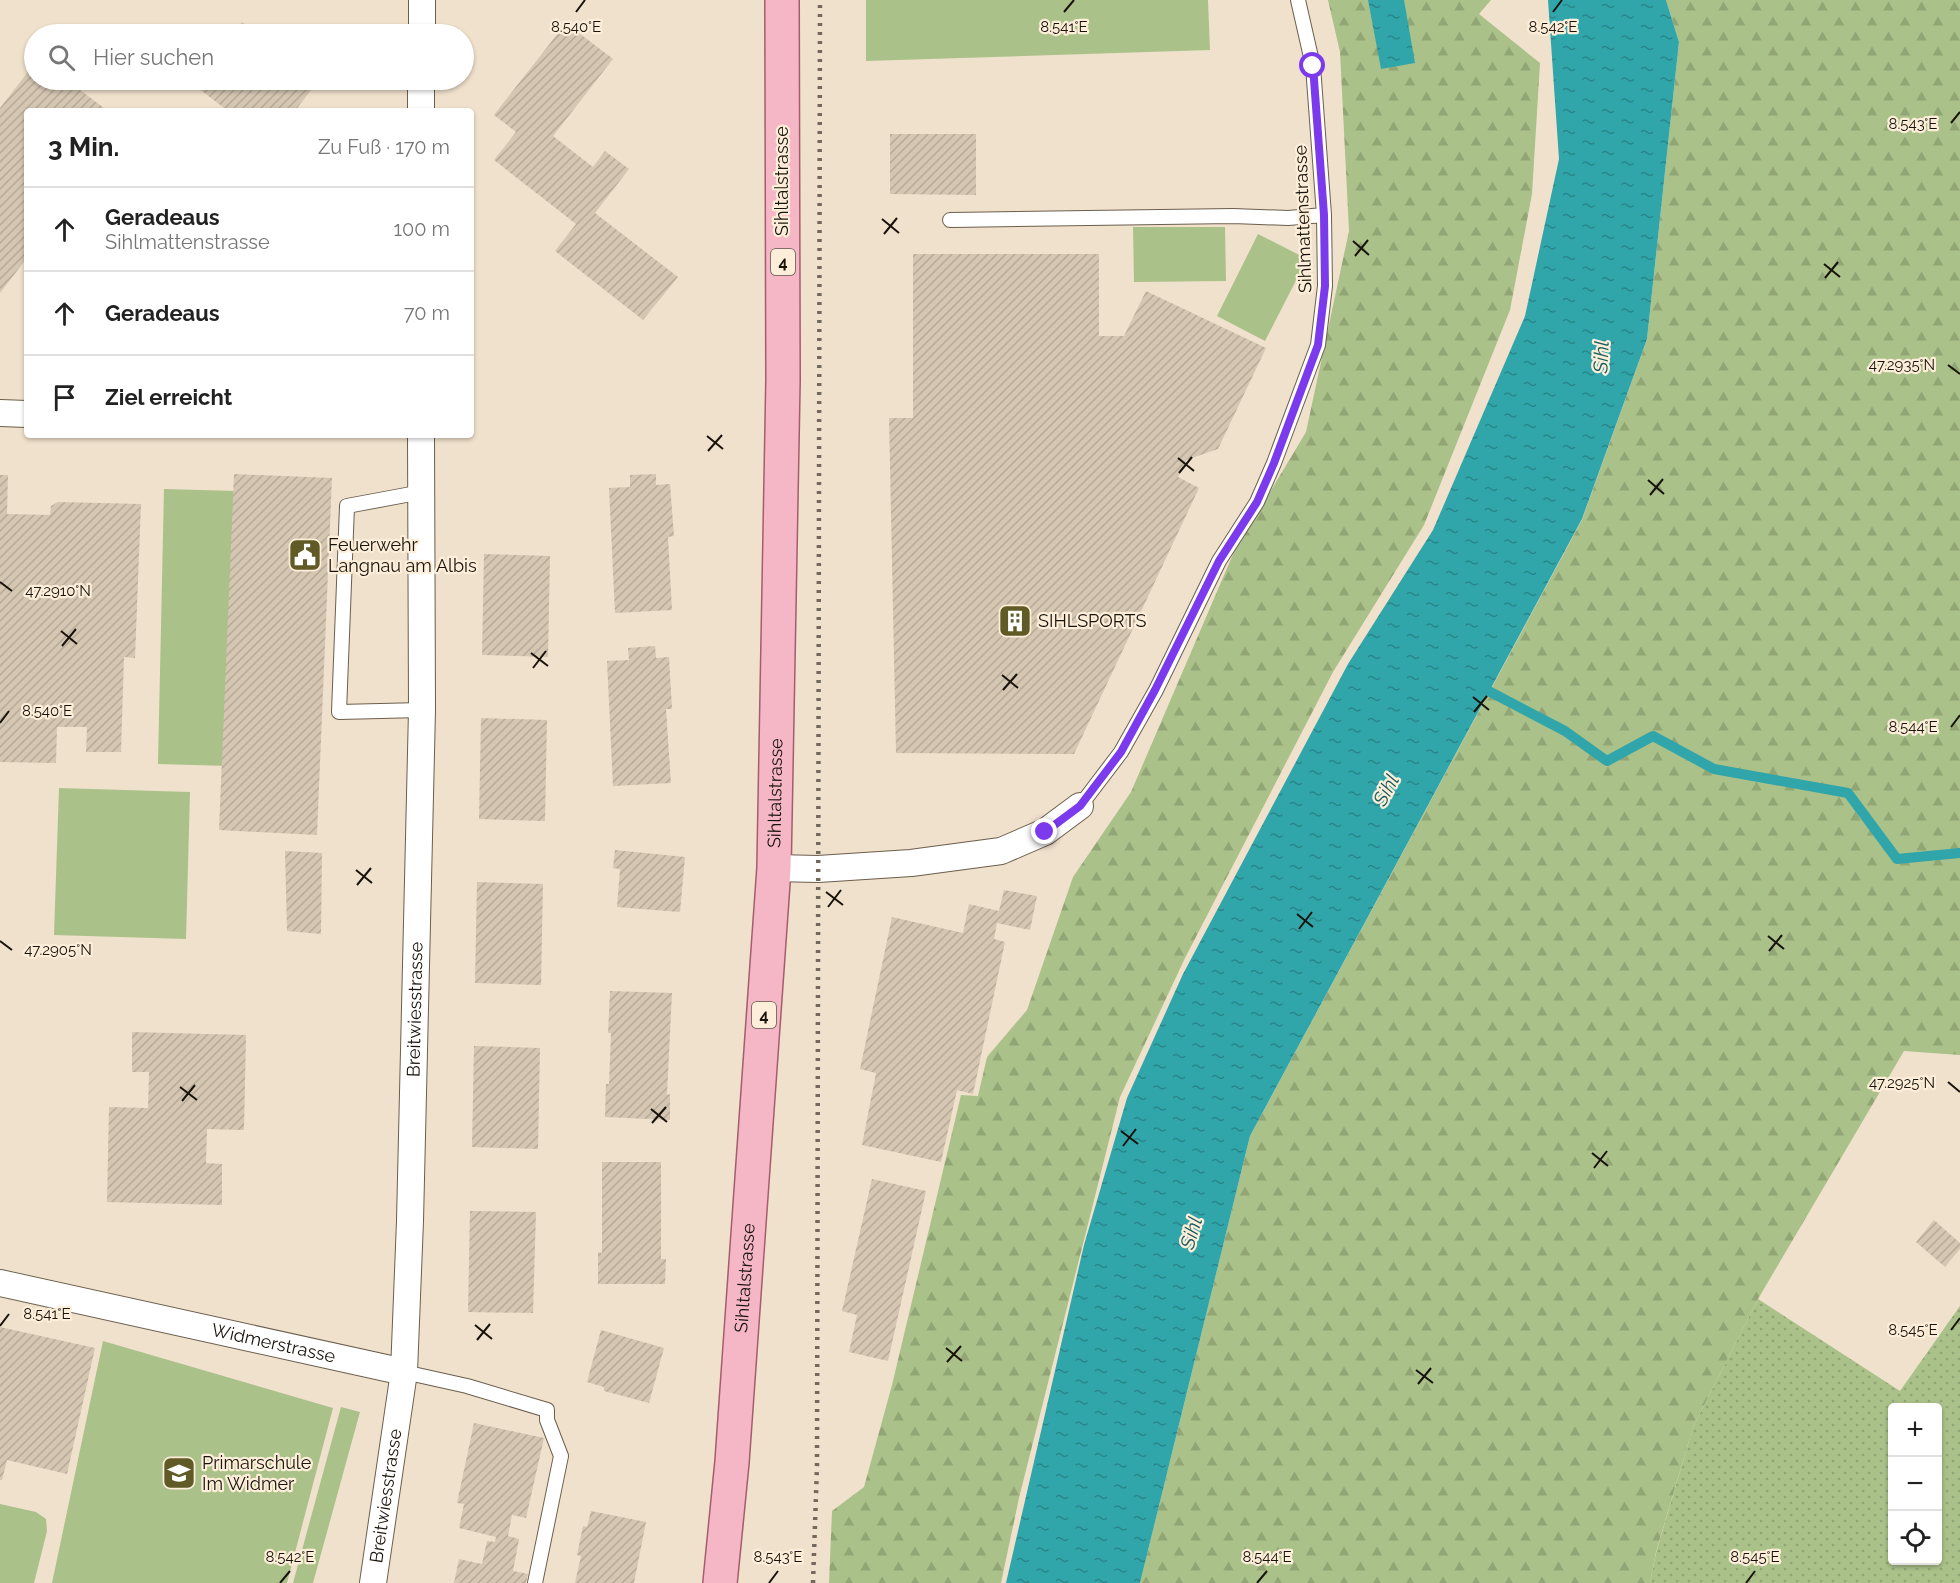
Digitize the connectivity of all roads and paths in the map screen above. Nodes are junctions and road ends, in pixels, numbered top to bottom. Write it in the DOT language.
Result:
graph roads {
  1 [pos="422,0"];
  2 [pos="782,0"];
  3 [pos="1298,0"];
  4 [pos="422,24"];
  5 [pos="421,90"];
  6 [pos="421,108"];
  7 [pos="1324,215"];
  8 [pos="950,220"];
  9 [pos="0,413"];
  10 [pos="24,414"];
  11 [pos="421,438"];
  12 [pos="422,492"];
  13 [pos="422,710"];
  14 [pos="1080,806"];
  15 [pos="774,868"];
  16 [pos="0,1282"];
  17 [pos="404,1372"];
  18 [pos="373,1583"];
  19 [pos="535,1583"];
  20 [pos="720,1583"];
  1 -- 4 [label="street"];
  2 -- 15 [label="main road, Sihltalstrasse / 4"];
  3 -- 7 [label="lane, Sihlmattenstrasse"];
  5 -- 6 [label="street"];
  7 -- 8 [label="lane"];
  7 -- 14 [label="lane, Sihlmattenstrasse"];
  9 -- 10 [label="street"];
  11 -- 12 [label="street, Breitwiesstrasse"];
  12 -- 13 [label="street, Breitwiesstrasse"];
  12 -- 13 [label="lane"];
  13 -- 17 [label="street, Breitwiesstrasse"];
  14 -- 15 [label="street"];
  15 -- 20 [label="main road, Sihltalstrasse / 4"];
  16 -- 17 [label="street, Widmerstrasse"];
  17 -- 18 [label="street, Breitwiesstrasse"];
  17 -- 19 [label="lane, Widmerstrasse"];
}
